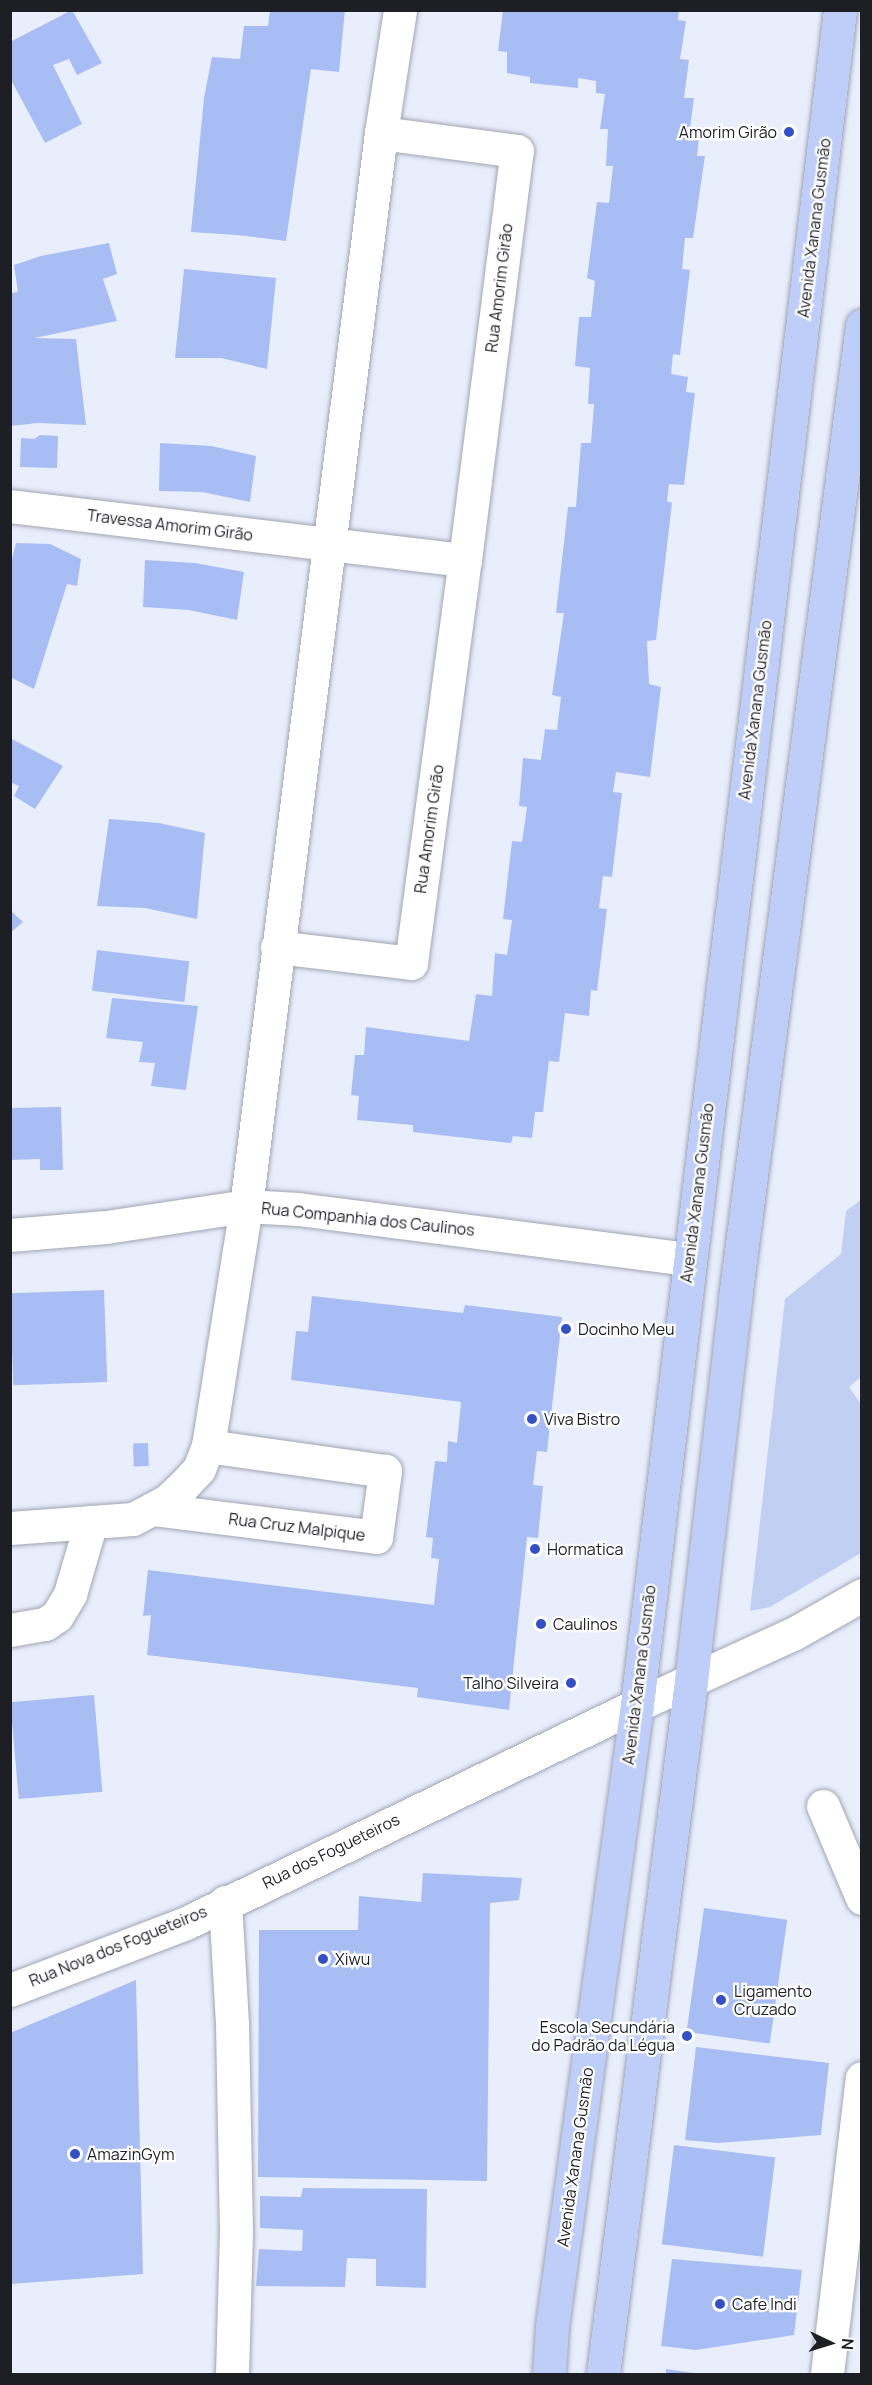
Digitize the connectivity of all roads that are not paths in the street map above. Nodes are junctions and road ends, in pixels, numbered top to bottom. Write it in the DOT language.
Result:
graph roads {
  1 [pos="400,10"];
  2 [pos="840,10"];
  3 [pos="381,133"];
  4 [pos="861,325"];
  5 [pos="10,506"];
  6 [pos="329,544"];
  7 [pos="465,560"];
  8 [pos="277,947"];
  9 [pos="246,1206"];
  10 [pos="10,1235"];
  11 [pos="689,1259"];
  12 [pos="208,1446"];
  13 [pos="152,1509"];
  14 [pos="91,1522"];
  15 [pos="10,1528"];
  16 [pos="861,1595"];
  17 [pos="10,1630"];
  18 [pos="691,1681"];
  19 [pos="637,1705"];
  20 [pos="823,1806"];
  21 [pos="861,1898"];
  22 [pos="225,1902"];
  23 [pos="10,1990"];
  24 [pos="861,2078"];
  25 [pos="232,2374"];
  26 [pos="549,2374"];
  27 [pos="603,2374"];
  28 [pos="827,2374"];
  1 -- 3 [label="street"];
  2 -- 11 [label="main road, Avenida Xanana Gusmão"];
  3 -- 6 [label="street"];
  3 -- 7 [label="street, Rua Amorim Girão"];
  4 -- 18 [label="main road"];
  5 -- 6 [label="street, Travessa Amorim Girão"];
  6 -- 7 [label="street"];
  6 -- 8 [label="street"];
  7 -- 8 [label="street, Rua Amorim Girão"];
  8 -- 9 [label="street"];
  9 -- 10 [label="street, Rua Companhia dos Caulinos"];
  9 -- 11 [label="street, Rua Companhia dos Caulinos"];
  9 -- 12 [label="street, Rua Cruz Malpique"];
  11 -- 19 [label="main road, Avenida Xanana Gusmão"];
  12 -- 13 [label="street, Rua Cruz Malpique"];
  12 -- 13 [label="street, Rua Cruz Malpique"];
  13 -- 14 [label="street, Rua Cruz Malpique"];
  14 -- 15 [label="street, Rua Cruz Malpique"];
  14 -- 17 [label="street"];
  16 -- 18 [label="street, Rua dos Fogueteiros"];
  18 -- 19 [label="street, Rua dos Fogueteiros"];
  18 -- 27 [label="main road"];
  19 -- 22 [label="street, Rua dos Fogueteiros"];
  19 -- 26 [label="main road, Avenida Xanana Gusmão"];
  20 -- 21 [label="street"];
  22 -- 23 [label="street, Rua Nova dos Fogueteiros"];
  22 -- 25 [label="street"];
  24 -- 28 [label="street"];
}
